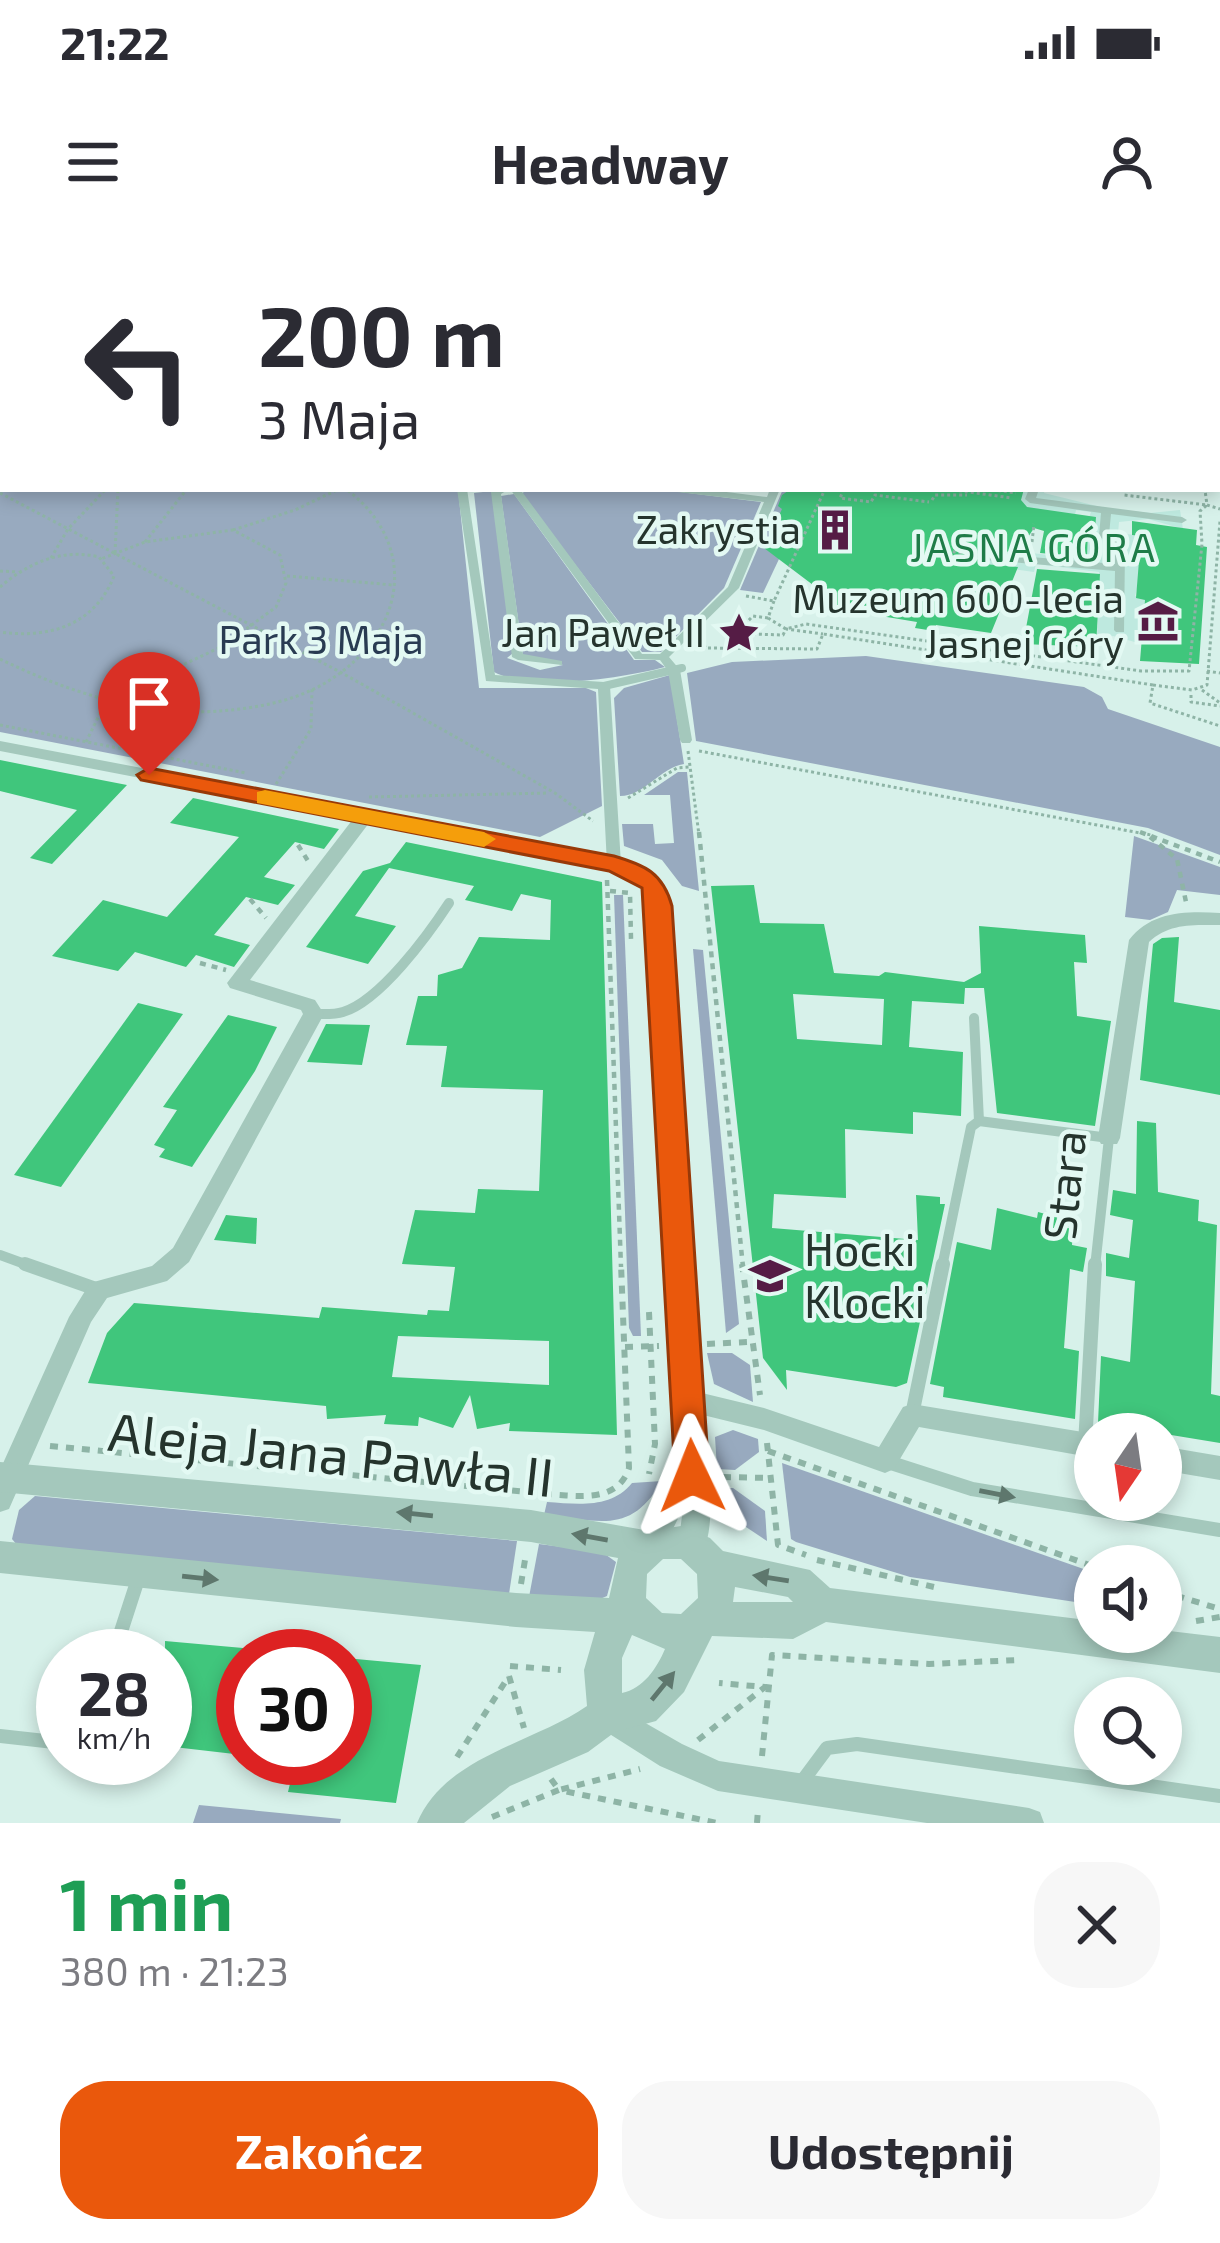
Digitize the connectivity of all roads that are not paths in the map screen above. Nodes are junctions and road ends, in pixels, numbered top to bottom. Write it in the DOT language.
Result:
graph roads {
  1 [pos="462,492"];
  2 [pos="496,492"];
  3 [pos="516,492"];
  4 [pos="724,492"];
  5 [pos="1032,494"];
  6 [pos="772,495"];
  7 [pos="1106,511"];
  8 [pos="1182,520"];
  9 [pos="981,556"];
  10 [pos="1120,568"];
  11 [pos="1120,630"];
  12 [pos="663,657"];
  13 [pos="558,663"];
  14 [pos="678,669"];
  15 [pos="604,686"];
  16 [pos="687,745"];
  17 [pos="0,746"];
  18 [pos="367,807"];
  19 [pos="614,864"];
  20 [pos="449,903"];
  21 [pos="1220,919"];
  22 [pos="314,1014"];
  23 [pos="974,1018"];
  24 [pos="979,1121"];
  25 [pos="1108,1138"];
  26 [pos="0,1255"];
  27 [pos="100,1290"];
  28 [pos="689,1400"];
  29 [pos="1091,1413"];
  30 [pos="912,1415"];
  31 [pos="1074,1442"];
  32 [pos="885,1461"];
  33 [pos="1182,1462"];
  34 [pos="1220,1468"];
  35 [pos="692,1478"];
  36 [pos="3,1485"];
  37 [pos="1220,1530"];
  38 [pos="650,1547"];
  39 [pos="0,1557"];
  40 [pos="702,1557"];
  41 [pos="140,1572"];
  42 [pos="822,1604"];
  43 [pos="630,1606"];
  44 [pos="700,1622"];
  45 [pos="122,1629"];
  46 [pos="1220,1654"];
  47 [pos="607,1715"];
  48 [pos="0,1736"];
  49 [pos="36,1739"];
  50 [pos="798,1788"];
  51 [pos="1220,1796"];
  52 [pos="437,1823"];
  53 [pos="1029,1823"];
  1 -- 15 [label="street"];
  2 -- 13 [label="street"];
  3 -- 12 [label="street"];
  4 -- 6 [label="street"];
  5 -- 7 [label="street"];
  6 -- 12 [label="street"];
  7 -- 8 [label="street"];
  7 -- 10 [label="street"];
  9 -- 10 [label="street"];
  10 -- 11 [label="street"];
  12 -- 14 [label="street"];
  14 -- 15 [label="lane"];
  14 -- 16 [label="street"];
  15 -- 19 [label="street"];
  17 -- 18 [label="street"];
  18 -- 19 [label="street"];
  18 -- 22 [label="street"];
  19 -- 28 [label="street"];
  20 -- 22 [label="lane"];
  21 -- 25 [label="street, Stara"];
  22 -- 27 [label="street"];
  23 -- 24 [label="lane"];
  24 -- 25 [label="lane"];
  24 -- 30 [label="lane"];
  25 -- 29 [label="lane, Stara"];
  26 -- 27 [label="lane"];
  27 -- 36 [label="street"];
  28 -- 32 [label="street"];
  28 -- 35 [label="street"];
  30 -- 31 [label="street"];
  30 -- 32 [label="street"];
  32 -- 37 [label="lane, one-way"];
  33 -- 34 [label="street"];
  35 -- 38 [label="street"];
  35 -- 40 [label="street"];
  38 -- 36 [label="street, Aleja Jana Pawła II, one-way"];
  38 -- 40 [label="street"];
  38 -- 43 [label="street"];
  39 -- 41 [label="street"];
  42 -- 40 [label="street, one-way"];
  40 -- 44 [label="street"];
  41 -- 43 [label="street, one-way"];
  41 -- 45 [label="lane"];
  42 -- 44 [label="street"];
  42 -- 46 [label="street"];
  43 -- 44 [label="street"];
  43 -- 47 [label="street"];
  47 -- 44 [label="street, one-way"];
  47 -- 50 [label="street"];
  47 -- 52 [label="street"];
  48 -- 49 [label="lane"];
  50 -- 51 [label="lane"];
  50 -- 53 [label="street"];
}
